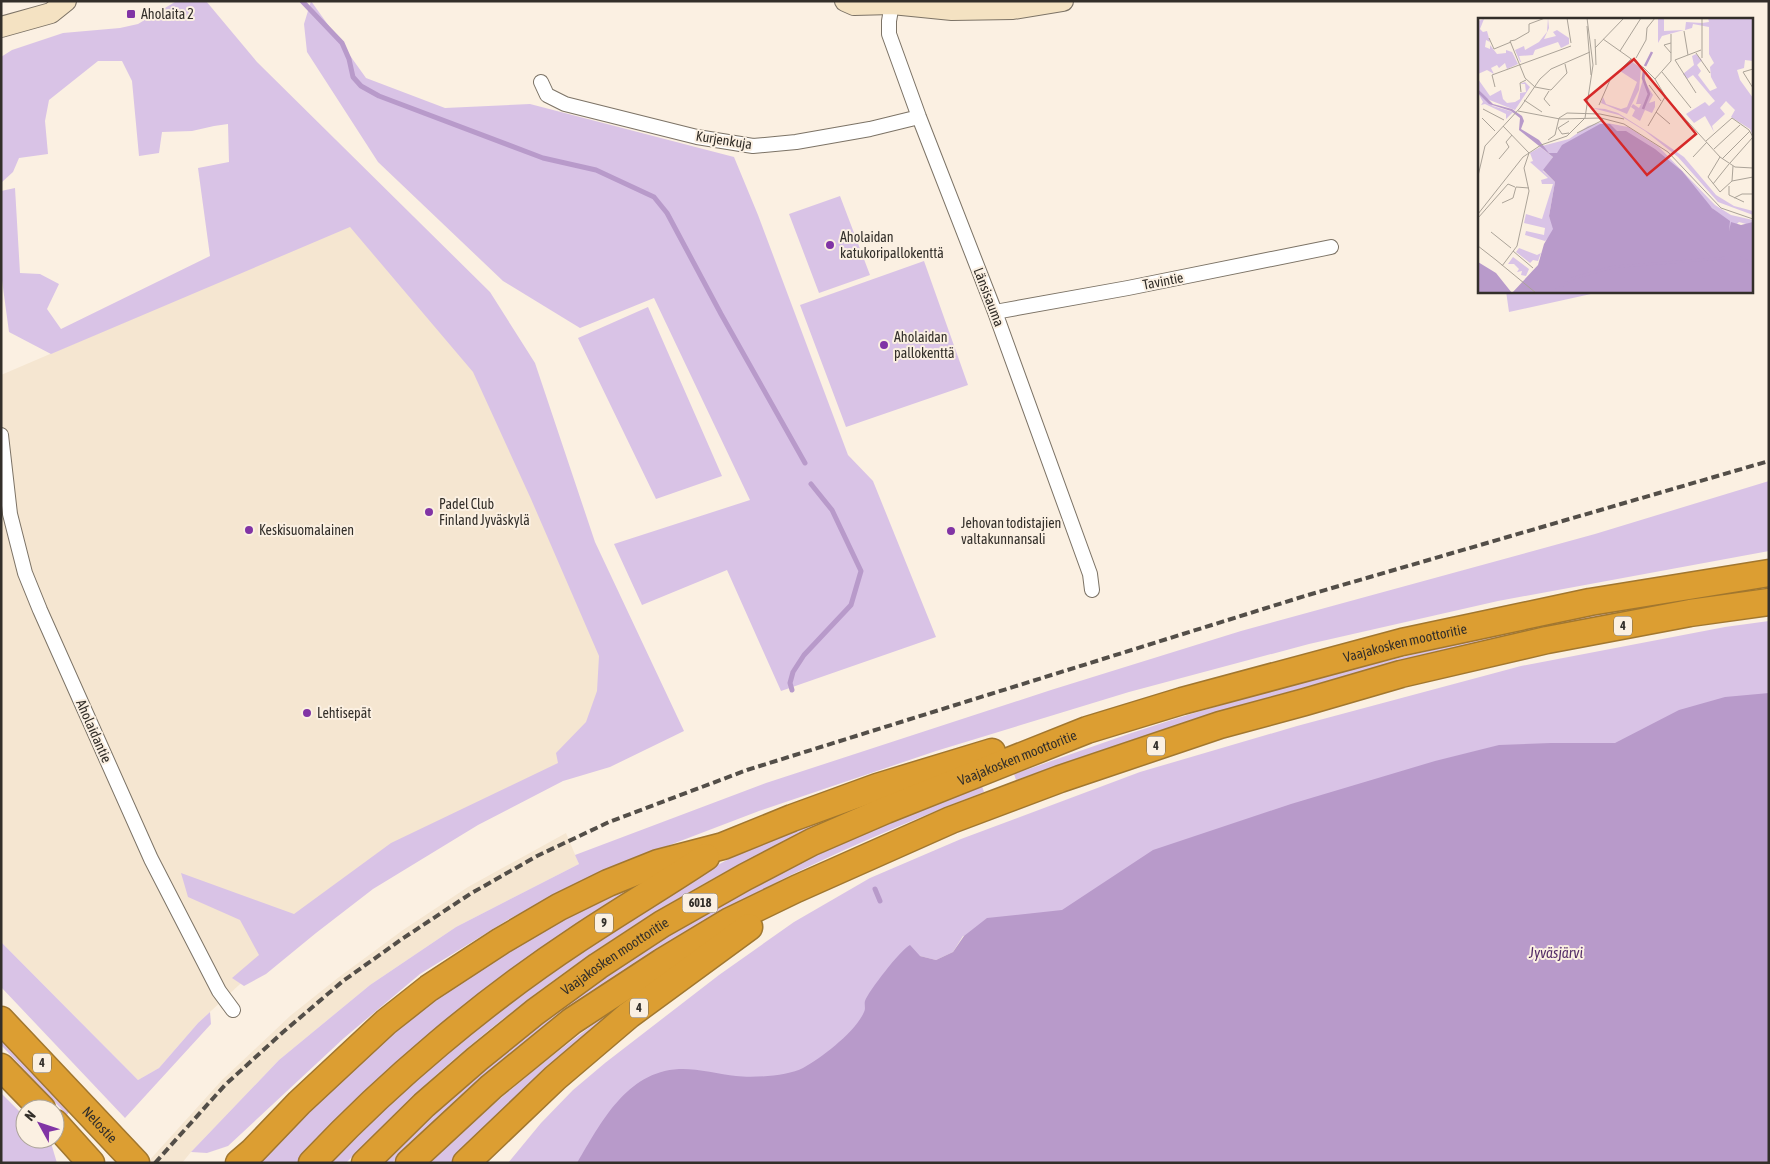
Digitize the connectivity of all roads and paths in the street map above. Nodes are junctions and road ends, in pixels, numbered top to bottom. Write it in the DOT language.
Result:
graph roads {
  1 [pos="66,1"];
  2 [pos="845,1"];
  3 [pos="1063,1"];
  4 [pos="889,3"];
  5 [pos="1,27"];
  6 [pos="541,82"];
  7 [pos="919,117"];
  8 [pos="1331,248"];
  9 [pos="995,312"];
  10 [pos="1,435"];
  11 [pos="1769,573"];
  12 [pos="1092,590"];
  13 [pos="1769,602"];
  14 [pos="1087,730"];
  15 [pos="723,846"];
  16 [pos="796,889"];
  17 [pos="233,1010"];
  18 [pos="1,1020"];
  19 [pos="1,1066"];
  20 [pos="32,1099"];
  21 [pos="65,1133"];
  22 [pos="492,1139"];
  23 [pos="246,1157"];
  24 [pos="138,1161"];
  25 [pos="91,1163"];
  26 [pos="312,1163"];
  27 [pos="365,1163"];
  28 [pos="409,1163"];
  29 [pos="466,1163"];
  30 [pos="483,1163"];
  1 -- 5 [label="main road"];
  2 -- 4 [label="main road"];
  3 -- 4 [label="main road"];
  4 -- 7 [label="street, Länsisauma"];
  6 -- 7 [label="street, Kurjenkuja"];
  7 -- 9 [label="street, Länsisauma"];
  8 -- 9 [label="street, Tavintie"];
  9 -- 12 [label="street, Länsisauma"];
  10 -- 17 [label="street, Aholaidantie"];
  11 -- 14 [label="highway, Vaajakosken moottoritie / 4"];
  13 -- 16 [label="highway, Vaajakosken moottoritie / 4"];
  14 -- 15 [label="highway, 4"];
  14 -- 27 [label="highway, Vaajakosken moottoritie / 6018"];
  15 -- 23 [label="highway, 4"];
  15 -- 26 [label="highway, 9"];
  16 -- 22 [label="highway, 4"];
  16 -- 28 [label="highway, Vaajakosken moottoritie / 6018"];
  18 -- 24 [label="highway, Nelostie / 4"];
  19 -- 20 [label="highway, 4"];
  21 -- 25 [label="highway"];
  22 -- 29 [label="highway, 4"];
  22 -- 30 [label="highway"];
}
